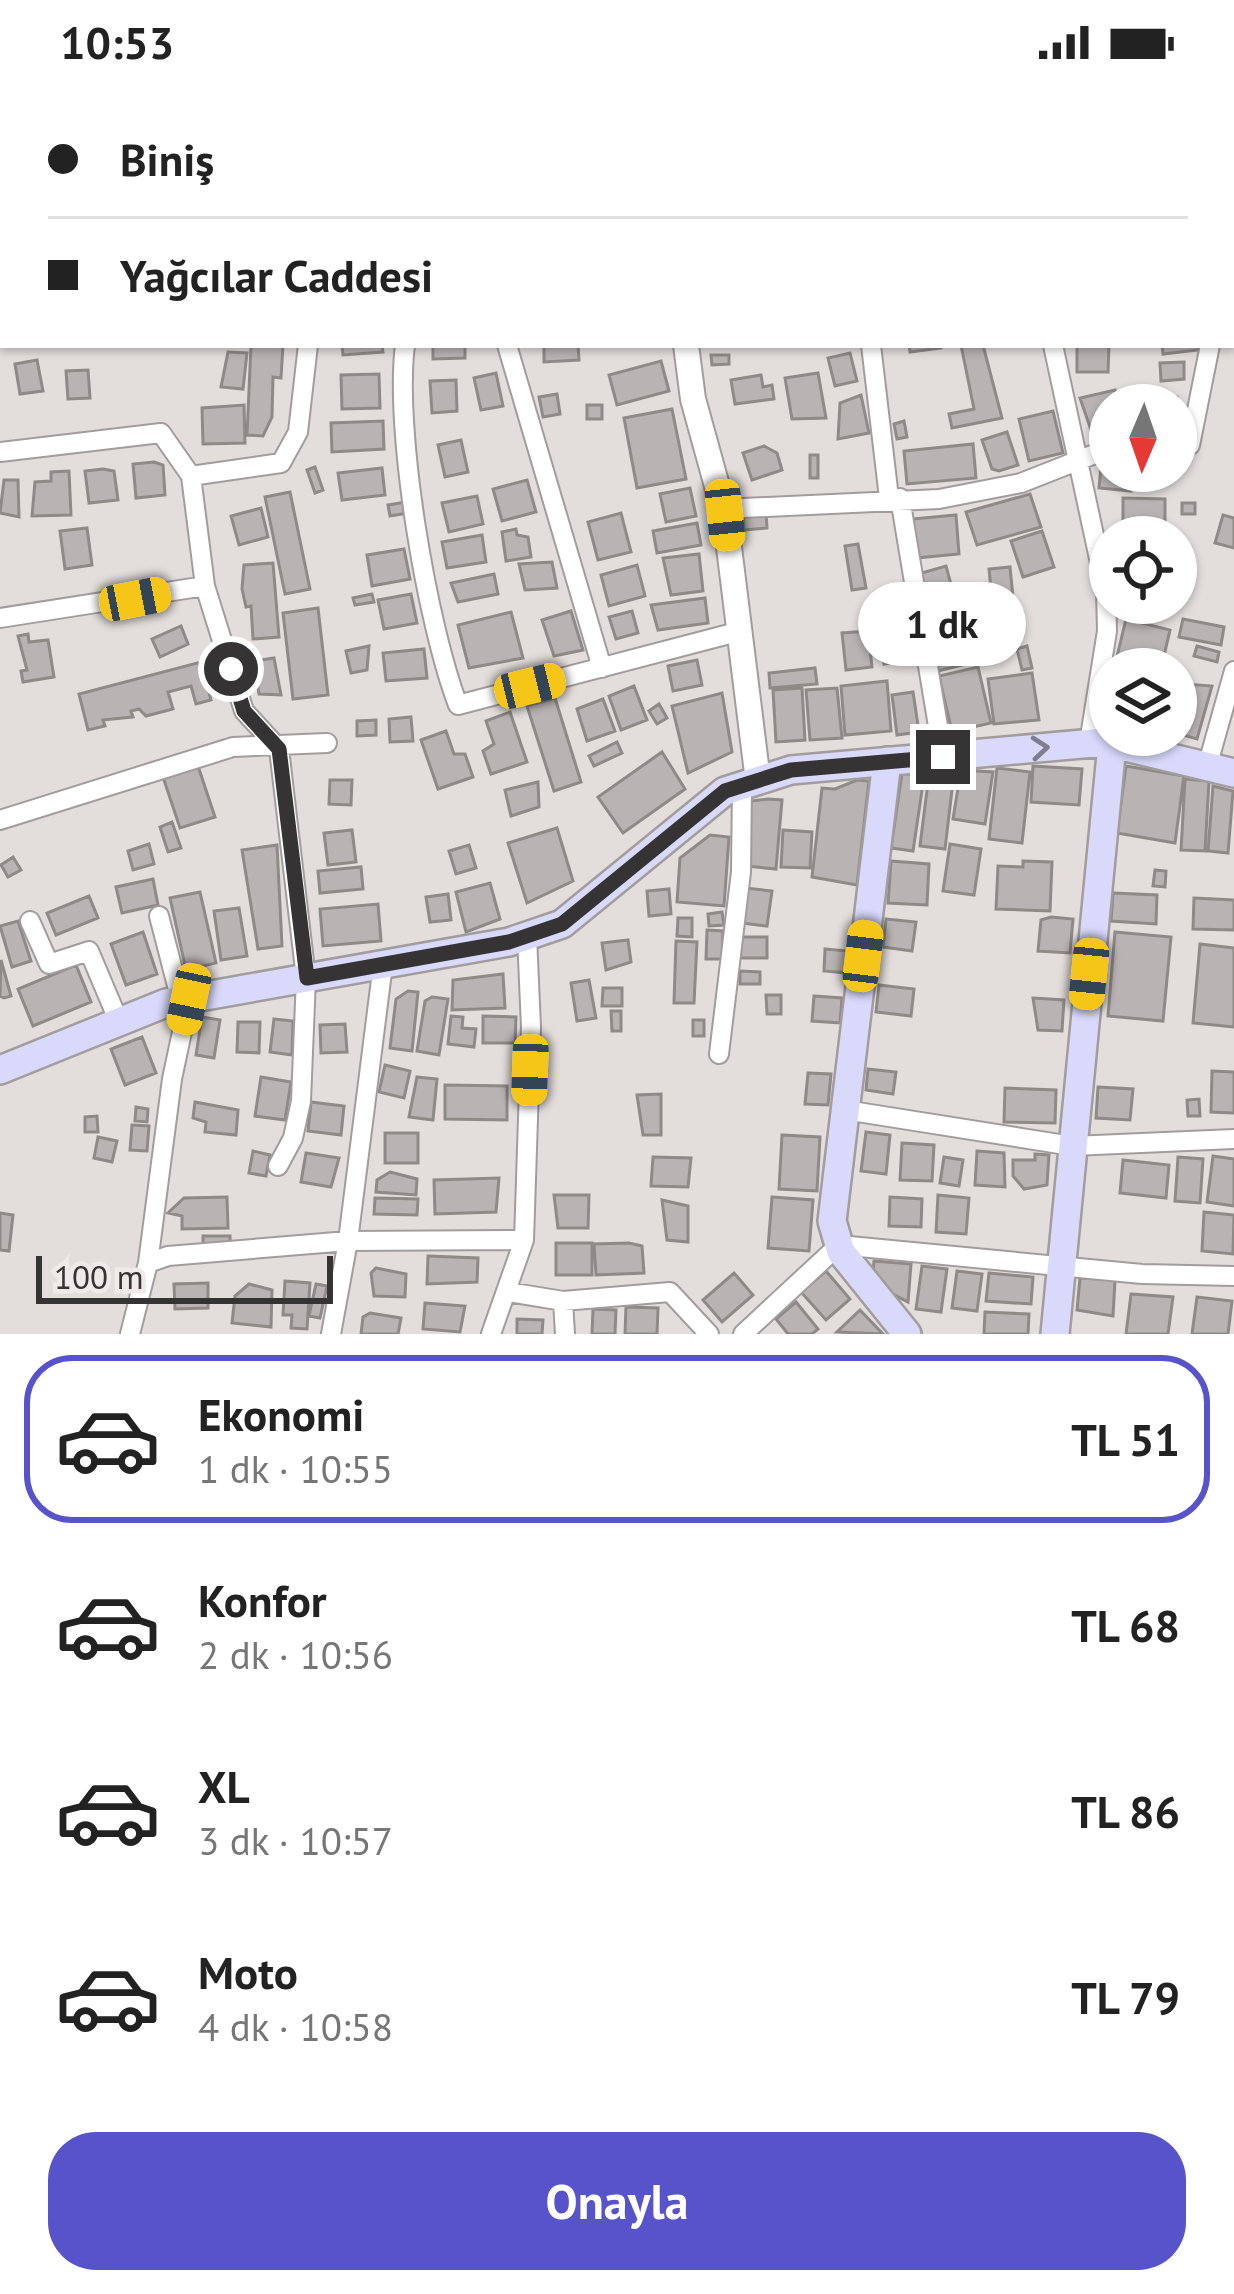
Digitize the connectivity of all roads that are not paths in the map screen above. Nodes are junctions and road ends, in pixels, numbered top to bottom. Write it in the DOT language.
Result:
graph roads {
  1 [pos="308,348"];
  2 [pos="405,348"];
  3 [pos="508,348"];
  4 [pos="686,348"];
  5 [pos="871,348"];
  6 [pos="1054,348"];
  7 [pos="1209,348"];
  8 [pos="1197,410"];
  9 [pos="0,452"];
  10 [pos="1089,458"];
  11 [pos="1080,462"];
  12 [pos="191,476"];
  13 [pos="894,498"];
  14 [pos="723,509"];
  15 [pos="205,586"];
  16 [pos="0,618"];
  17 [pos="737,632"];
  18 [pos="1106,648"];
  19 [pos="602,668"];
  20 [pos="1234,671"];
  21 [pos="327,742"];
  22 [pos="1089,744"];
  23 [pos="279,749"];
  24 [pos="1100,756"];
  25 [pos="1159,756"];
  26 [pos="943,757"];
  27 [pos="886,761"];
  28 [pos="1221,770"];
  29 [pos="750,783"];
  30 [pos="0,820"];
  31 [pos="159,916"];
  32 [pos="30,921"];
  33 [pos="527,936"];
  34 [pos="383,964"];
  35 [pos="307,978"];
  36 [pos="185,1000"];
  37 [pos="119,1022"];
  38 [pos="719,1054"];
  39 [pos="0,1070"];
  40 [pos="844,1110"];
  41 [pos="1234,1139"];
  42 [pos="1072,1146"];
  43 [pos="278,1166"];
  44 [pos="524,1240"];
  45 [pos="348,1241"];
  46 [pos="839,1245"];
  47 [pos="148,1263"];
  48 [pos="1064,1265"];
  49 [pos="1234,1276"];
  50 [pos="508,1292"];
  51 [pos="563,1301"];
  52 [pos="130,1334"];
  53 [pos="331,1334"];
  54 [pos="490,1334"];
  55 [pos="565,1334"];
  56 [pos="709,1334"];
  57 [pos="743,1334"];
  58 [pos="907,1334"];
  59 [pos="1055,1334"];
  1 -- 12 [label="street"];
  2 -- 19 [label="street"];
  3 -- 19 [label="street"];
  4 -- 14 [label="street"];
  5 -- 13 [label="street"];
  6 -- 11 [label="street"];
  7 -- 8 [label="street"];
  9 -- 12 [label="street"];
  10 -- 11 [label="street"];
  11 -- 13 [label="street"];
  11 -- 18 [label="street"];
  12 -- 15 [label="street"];
  13 -- 14 [label="street"];
  13 -- 26 [label="street"];
  14 -- 17 [label="street"];
  15 -- 16 [label="street"];
  15 -- 23 [label="street"];
  17 -- 19 [label="street"];
  17 -- 29 [label="street"];
  20 -- 28 [label="street"];
  21 -- 23 [label="street"];
  26 -- 22 [label="main road, one-way"];
  23 -- 30 [label="street"];
  23 -- 35 [label="street"];
  24 -- 42 [label="main road"];
  25 -- 28 [label="main road"];
  26 -- 27 [label="main road"];
  27 -- 29 [label="main road"];
  27 -- 40 [label="main road"];
  29 -- 33 [label="main road"];
  29 -- 38 [label="street"];
  31 -- 36 [label="street"];
  32 -- 37 [label="street"];
  33 -- 34 [label="main road"];
  33 -- 44 [label="street"];
  34 -- 35 [label="main road"];
  34 -- 45 [label="street"];
  35 -- 36 [label="main road"];
  35 -- 43 [label="street"];
  36 -- 37 [label="main road"];
  36 -- 47 [label="street"];
  37 -- 39 [label="main road"];
  40 -- 42 [label="street"];
  40 -- 46 [label="main road"];
  41 -- 42 [label="street"];
  42 -- 48 [label="main road"];
  44 -- 45 [label="street"];
  44 -- 50 [label="street"];
  45 -- 47 [label="street"];
  45 -- 53 [label="street"];
  46 -- 48 [label="street"];
  46 -- 57 [label="street"];
  46 -- 58 [label="main road"];
  47 -- 52 [label="street"];
  48 -- 49 [label="street"];
  48 -- 59 [label="main road"];
  50 -- 51 [label="street"];
  50 -- 54 [label="street"];
  51 -- 55 [label="street"];
  51 -- 56 [label="street"];
}
